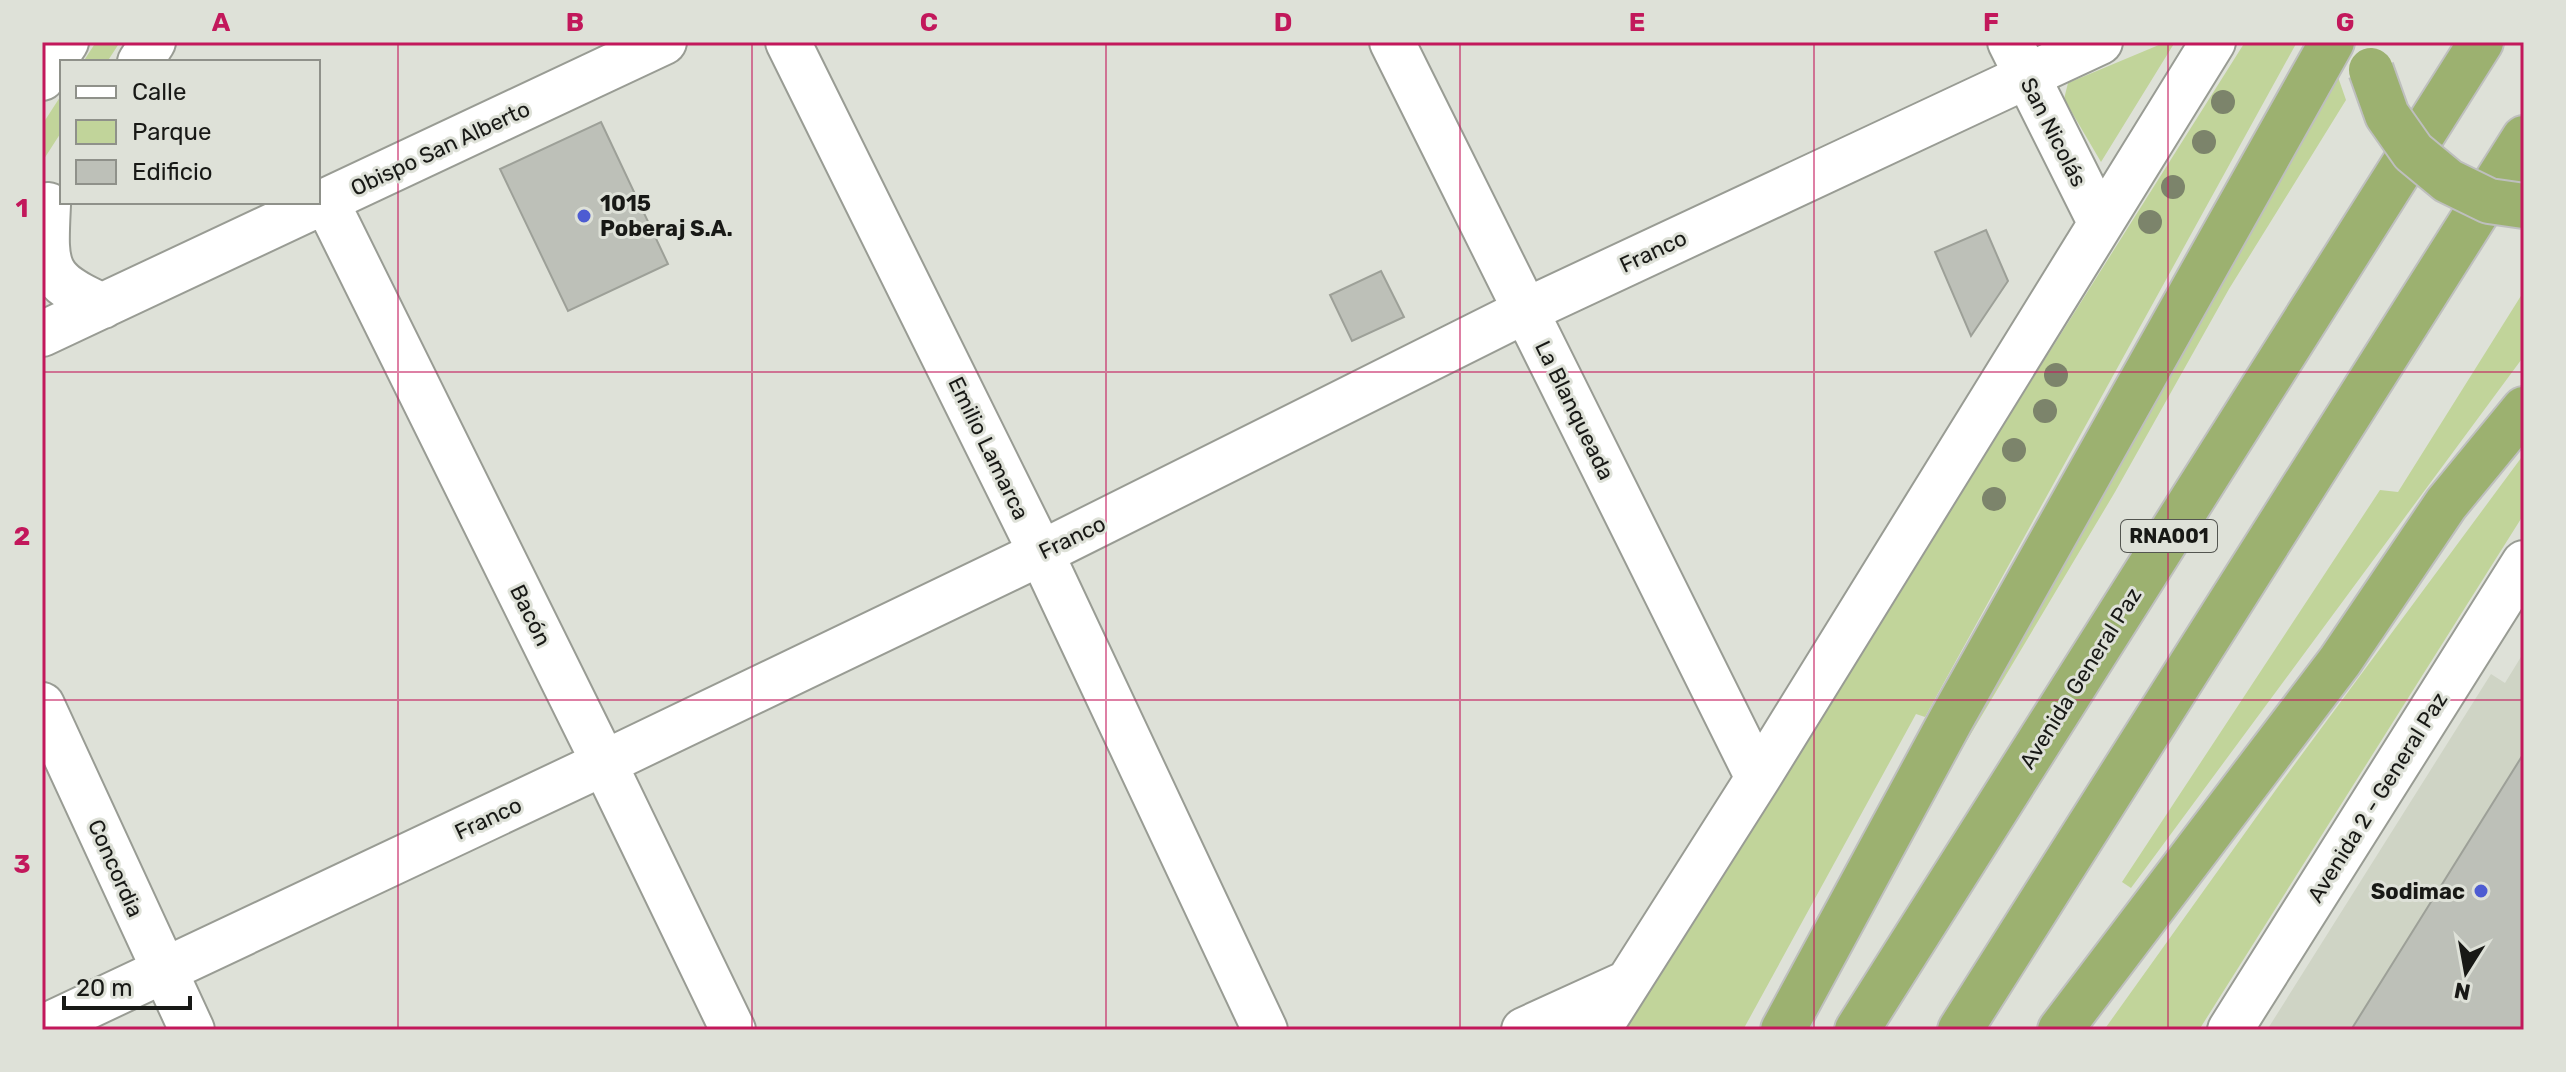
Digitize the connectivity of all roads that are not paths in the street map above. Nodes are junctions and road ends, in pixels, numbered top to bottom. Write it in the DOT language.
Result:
graph roads {
  1 [pos="66,42"];
  2 [pos="153,42"];
  3 [pos="664,42"];
  4 [pos="788,42"];
  5 [pos="1392,42"];
  6 [pos="2100,42"];
  7 [pos="2213,42"];
  8 [pos="2332,42"];
  9 [pos="2448,42"];
  10 [pos="2481,42"];
  11 [pos="2369,56"];
  12 [pos="2018,59"];
  13 [pos="141,60"];
  14 [pos="42,78"];
  15 [pos="2524,138"];
  16 [pos="48,201"];
  17 [pos="326,201"];
  18 [pos="320,204"];
  19 [pos="320,204"];
  20 [pos="2524,206"];
  21 [pos="2369,220"];
  22 [pos="2100,222"];
  23 [pos="103,306"];
  24 [pos="1525,311"];
  25 [pos="42,334"];
  26 [pos="2524,409"];
  27 [pos="1041,553"];
  28 [pos="2524,563"];
  29 [pos="42,705"];
  30 [pos="604,763"];
  31 [pos="1758,778"];
  32 [pos="163,972"];
  33 [pos="1627,983"];
  34 [pos="42,1028"];
  35 [pos="192,1030"];
  36 [pos="733,1030"];
  37 [pos="1265,1030"];
  38 [pos="1524,1030"];
  39 [pos="1598,1030"];
  40 [pos="1783,1030"];
  41 [pos="1857,1030"];
  42 [pos="1960,1030"];
  43 [pos="2060,1030"];
  44 [pos="2230,1030"];
  1 -- 14 [label="street"];
  2 -- 13 [label="street"];
  3 -- 17 [label="street, Obispo San Alberto"];
  4 -- 27 [label="street, Emilio Lamarca"];
  5 -- 24 [label="street, La Blanqueada"];
  6 -- 12 [label="street, Franco"];
  7 -- 22 [label="street"];
  8 -- 40 [label="highway"];
  9 -- 21 [label="highway"];
  10 -- 21 [label="highway, Avenida General Paz / RNA001"];
  11 -- 20 [label="highway, bridge"];
  12 -- 22 [label="street, San Nicolás"];
  12 -- 24 [label="street, Franco"];
  15 -- 42 [label="highway"];
  16 -- 23 [label="street"];
  17 -- 18 [label="street, Obispo San Alberto"];
  17 -- 30 [label="street, Bacón"];
  19 -- 23 [label="street, Obispo San Alberto"];
  21 -- 41 [label="highway, Avenida General Paz / RNA001"];
  22 -- 31 [label="street"];
  23 -- 25 [label="street, Obispo San Alberto"];
  24 -- 27 [label="street, Franco"];
  24 -- 31 [label="street, La Blanqueada"];
  26 -- 43 [label="highway"];
  27 -- 30 [label="street, Franco"];
  27 -- 37 [label="street, Emilio Lamarca"];
  28 -- 44 [label="street, Avenida 2 - General Paz"];
  29 -- 32 [label="street, Concordia"];
  30 -- 32 [label="street, Franco"];
  30 -- 36 [label="street, Bacón"];
  31 -- 33 [label="street"];
  32 -- 34 [label="street, Franco"];
  32 -- 35 [label="street, Concordia"];
  33 -- 38 [label="street"];
  33 -- 39 [label="street"];
}
